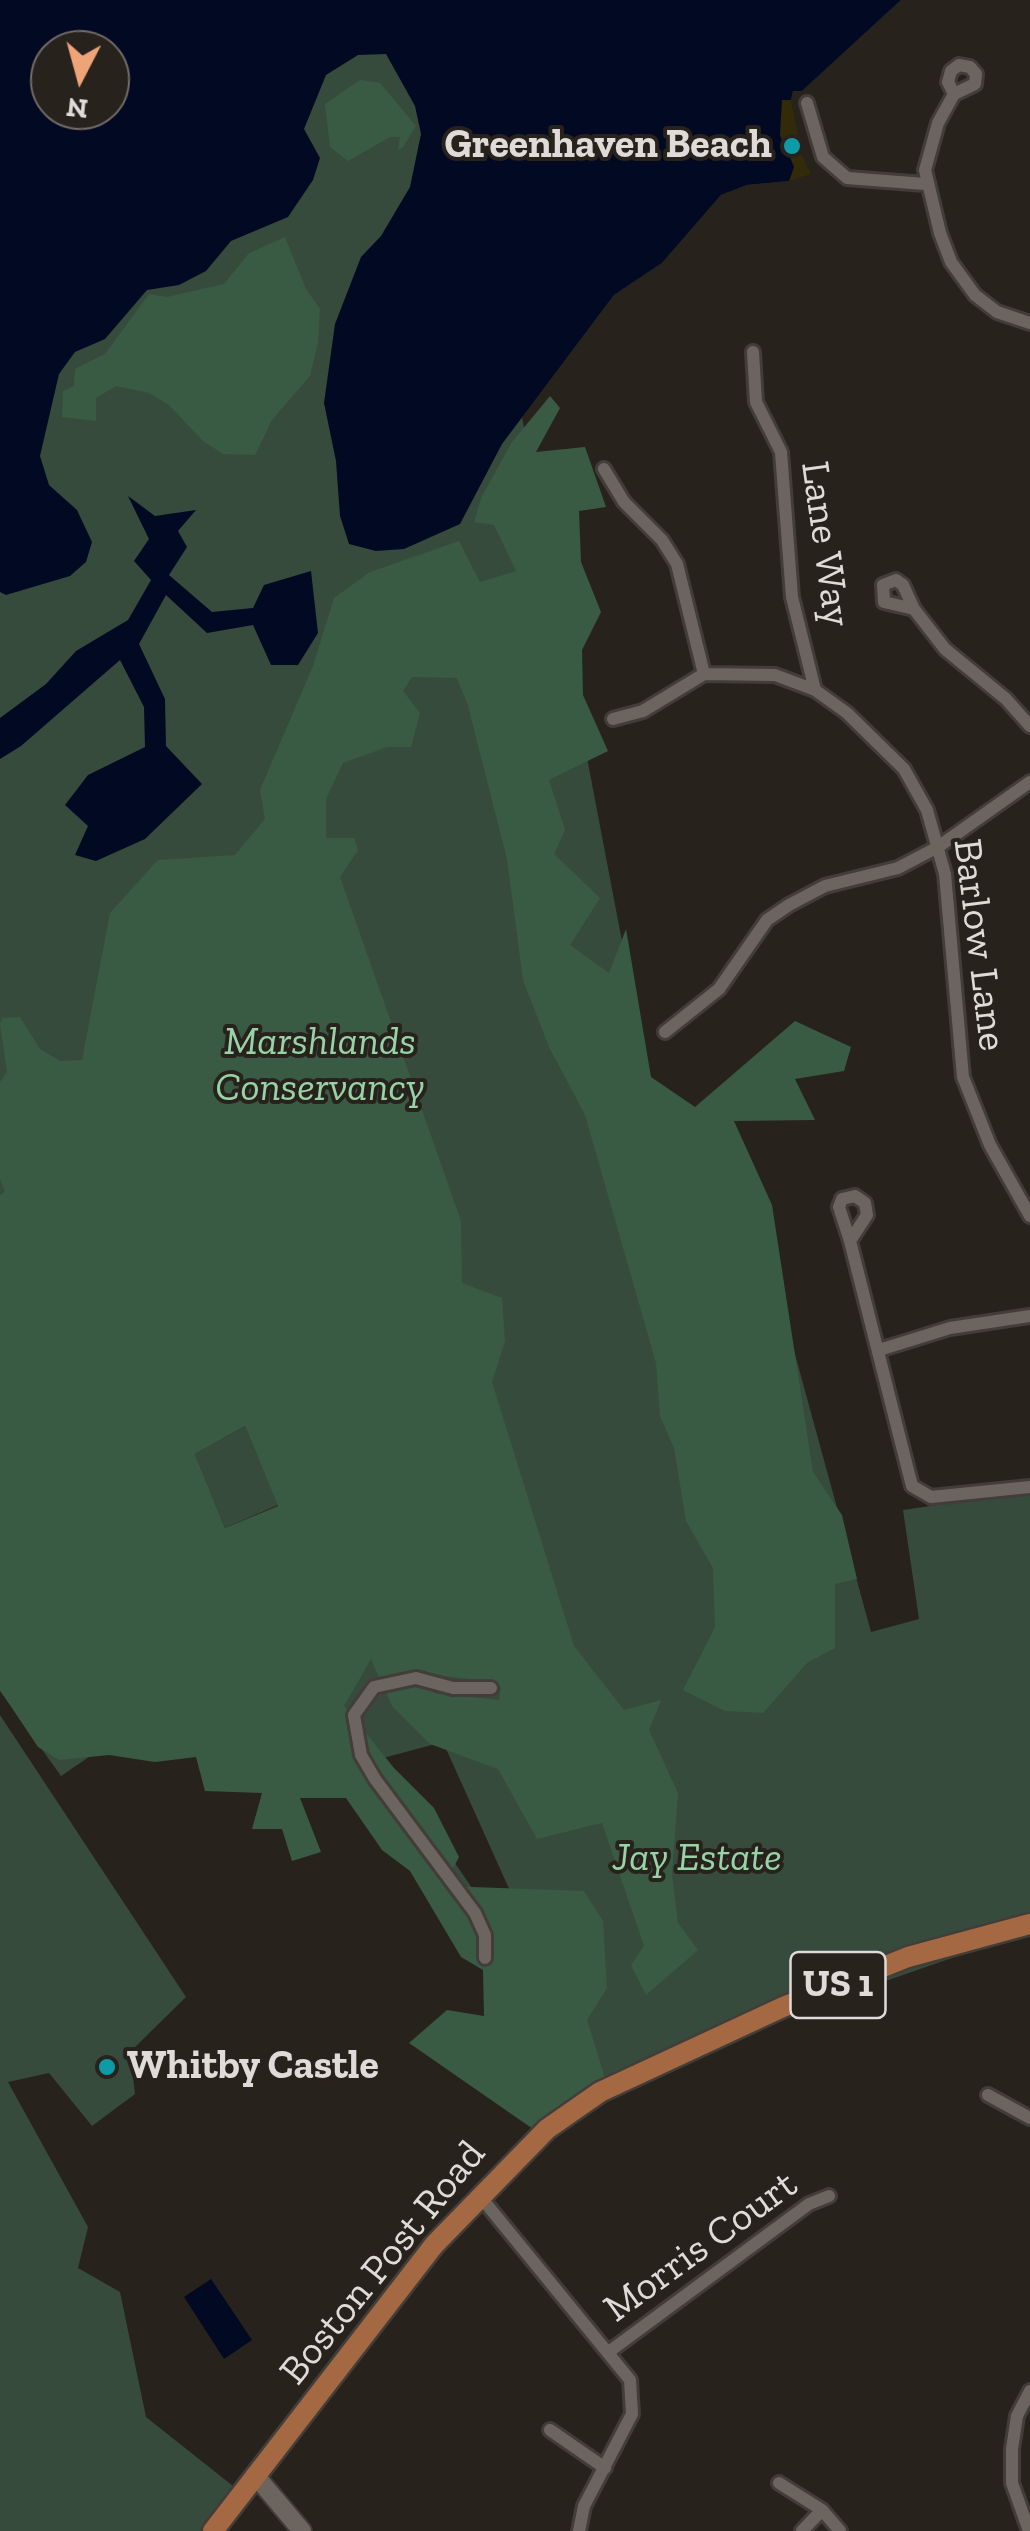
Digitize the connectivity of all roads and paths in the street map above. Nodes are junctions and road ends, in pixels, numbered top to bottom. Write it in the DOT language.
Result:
graph roads {
  1 [pos="954,94"];
  2 [pos="808,103"];
  3 [pos="925,184"];
  4 [pos="1030,323"];
  5 [pos="753,352"];
  6 [pos="604,469"];
  7 [pos="914,609"];
  8 [pos="704,674"];
  9 [pos="815,690"];
  10 [pos="613,719"];
  11 [pos="1030,726"];
  12 [pos="1030,782"];
  13 [pos="938,847"];
  14 [pos="665,1032"];
  15 [pos="1030,1216"];
  16 [pos="850,1241"];
  17 [pos="1030,1316"];
  18 [pos="879,1350"];
  19 [pos="1030,1487"];
  20 [pos="490,1688"];
  21 [pos="1030,1924"];
  22 [pos="485,1958"];
  23 [pos="988,2095"];
  24 [pos="1030,2118"];
  25 [pos="479,2195"];
  26 [pos="828,2196"];
  27 [pos="610,2351"];
  28 [pos="1030,2390"];
  29 [pos="550,2430"];
  30 [pos="605,2468"];
  31 [pos="255,2475"];
  32 [pos="779,2483"];
  33 [pos="822,2510"];
  34 [pos="214,2531"];
  35 [pos="302,2531"];
  36 [pos="579,2531"];
  37 [pos="802,2531"];
  38 [pos="840,2531"];
  39 [pos="1029,2531"];
  1 -- 3 [label="street"];
  2 -- 3 [label="street"];
  3 -- 4 [label="street"];
  5 -- 9 [label="street, Lane Way"];
  6 -- 8 [label="street"];
  7 -- 11 [label="street"];
  8 -- 9 [label="street, Barlow Lane"];
  8 -- 10 [label="street"];
  9 -- 13 [label="street, Barlow Lane"];
  12 -- 13 [label="street"];
  13 -- 14 [label="street"];
  13 -- 15 [label="street, Barlow Lane"];
  16 -- 18 [label="street"];
  17 -- 18 [label="street"];
  18 -- 19 [label="street"];
  20 -- 22 [label="street"];
  21 -- 25 [label="main road, Boston Post Road / US 1"];
  23 -- 24 [label="street"];
  25 -- 27 [label="street"];
  25 -- 31 [label="main road, Boston Post Road / US 1"];
  26 -- 27 [label="street, Morris Court"];
  27 -- 30 [label="street"];
  28 -- 39 [label="street"];
  29 -- 30 [label="street"];
  30 -- 36 [label="street"];
  31 -- 34 [label="main road, Boston Post Road / US 1"];
  31 -- 35 [label="street"];
  32 -- 33 [label="street"];
  33 -- 37 [label="street"];
  33 -- 38 [label="street"];
}
